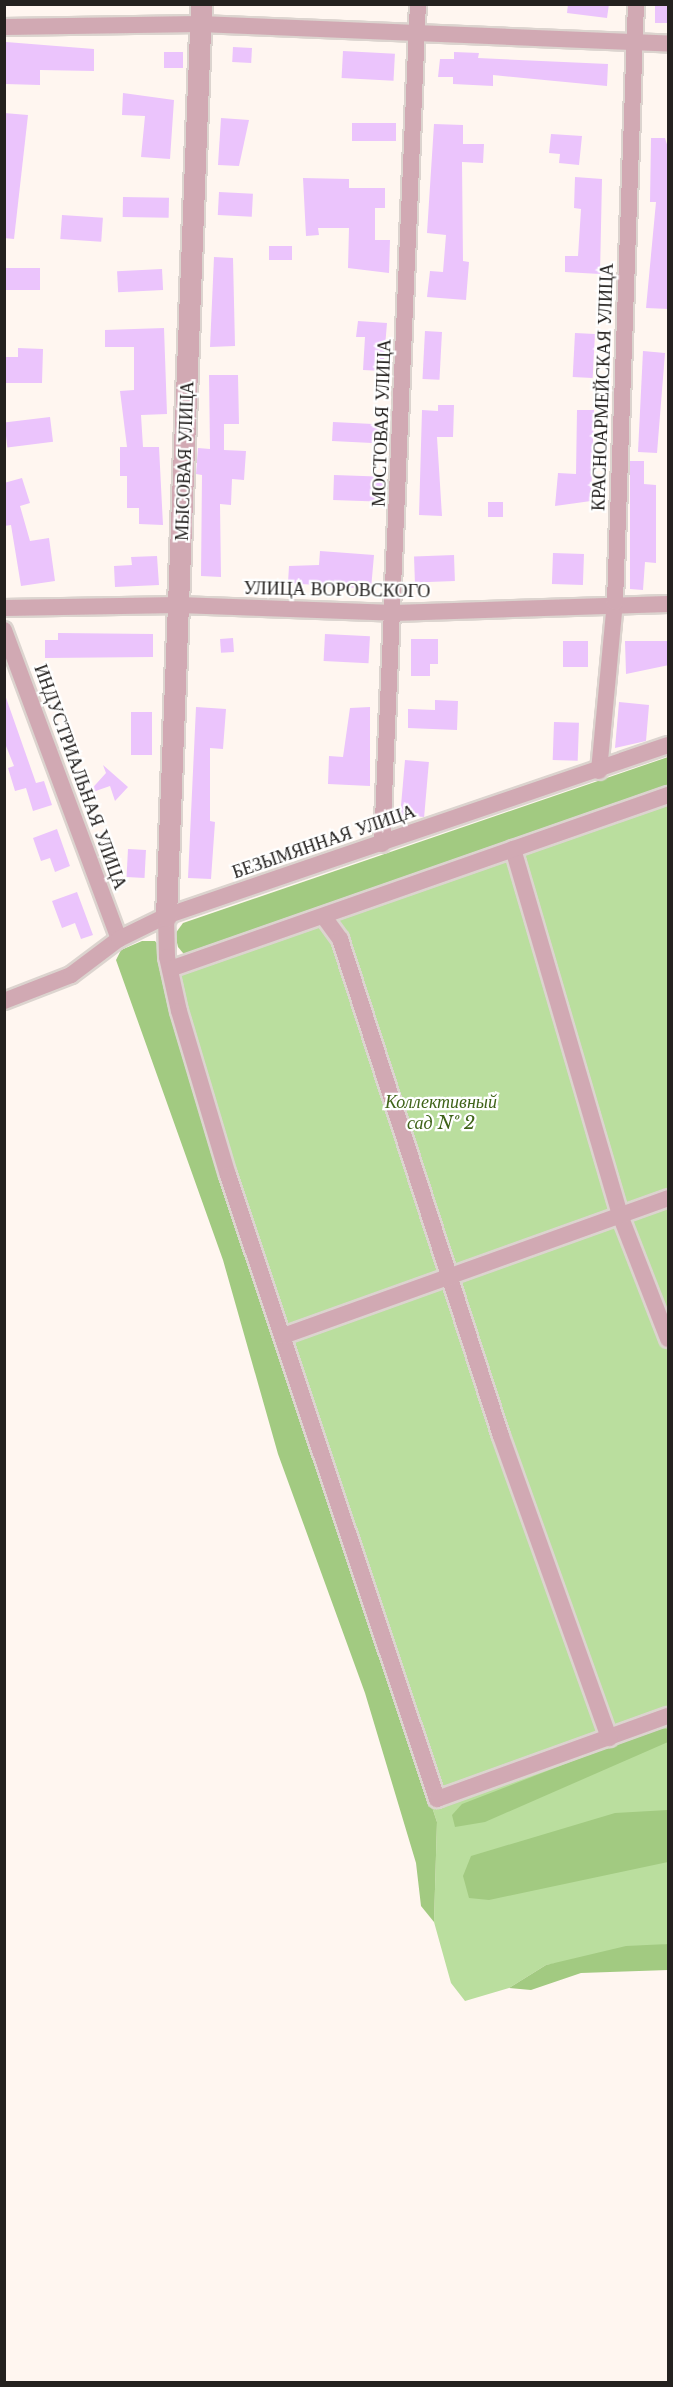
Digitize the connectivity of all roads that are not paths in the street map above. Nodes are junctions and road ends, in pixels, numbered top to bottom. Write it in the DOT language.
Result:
graph roads {
  1 [pos="418,4"];
  2 [pos="636,4"];
  3 [pos="201,14"];
  4 [pos="4,27"];
  5 [pos="417,36"];
  6 [pos="634,42"];
  7 [pos="669,44"];
  8 [pos="615,602"];
  9 [pos="669,604"];
  10 [pos="179,605"];
  11 [pos="4,608"];
  12 [pos="394,613"];
  13 [pos="4,630"];
  14 [pos="669,746"];
  15 [pos="598,771"];
  16 [pos="669,795"];
  17 [pos="382,844"];
  18 [pos="513,849"];
  19 [pos="166,916"];
  20 [pos="324,916"];
  21 [pos="119,939"];
  22 [pos="170,969"];
  23 [pos="4,1001"];
  24 [pos="669,1198"];
  25 [pos="620,1215"];
  26 [pos="450,1277"];
  27 [pos="283,1336"];
  28 [pos="669,1340"];
  29 [pos="669,1716"];
  30 [pos="609,1738"];
  1 -- 5 [label="street, МОСТОВАЯ УЛИЦА"];
  2 -- 6 [label="street, КРАСНОАРМЕЙСКАЯ УЛИЦА"];
  3 -- 4 [label="street"];
  3 -- 5 [label="street"];
  3 -- 10 [label="street, МЫСОВАЯ УЛИЦА"];
  5 -- 6 [label="street"];
  5 -- 12 [label="street, МОСТОВАЯ УЛИЦА"];
  6 -- 7 [label="street"];
  6 -- 8 [label="street, КРАСНОАРМЕЙСКАЯ УЛИЦА"];
  8 -- 9 [label="street, УЛИЦА ВОРОВСКОГО"];
  8 -- 12 [label="street, УЛИЦА ВОРОВСКОГО"];
  8 -- 15 [label="street, КРАСНОАРМЕЙСКАЯ УЛИЦА"];
  10 -- 11 [label="street, УЛИЦА ВОРОВСКОГО"];
  10 -- 12 [label="street, УЛИЦА ВОРОВСКОГО"];
  10 -- 19 [label="street, МЫСОВАЯ УЛИЦА"];
  12 -- 17 [label="street, МОСТОВАЯ УЛИЦА"];
  13 -- 21 [label="street, ИНДУСТРИАЛЬНАЯ УЛИЦА"];
  14 -- 15 [label="street, БЕЗЫМЯННАЯ УЛИЦА"];
  15 -- 17 [label="street, БЕЗЫМЯННАЯ УЛИЦА"];
  16 -- 18 [label="street"];
  17 -- 19 [label="street, БЕЗЫМЯННАЯ УЛИЦА"];
  18 -- 20 [label="street"];
  18 -- 25 [label="street"];
  19 -- 21 [label="street, БЕЗЫМЯННАЯ УЛИЦА"];
  19 -- 22 [label="street"];
  20 -- 22 [label="street"];
  20 -- 26 [label="street"];
  21 -- 23 [label="street, БЕЗЫМЯННАЯ УЛИЦА"];
  22 -- 27 [label="street"];
  24 -- 25 [label="street"];
  25 -- 26 [label="street"];
  25 -- 28 [label="street"];
  26 -- 27 [label="street"];
  26 -- 30 [label="street"];
  27 -- 30 [label="street"];
  29 -- 30 [label="street"];
}
